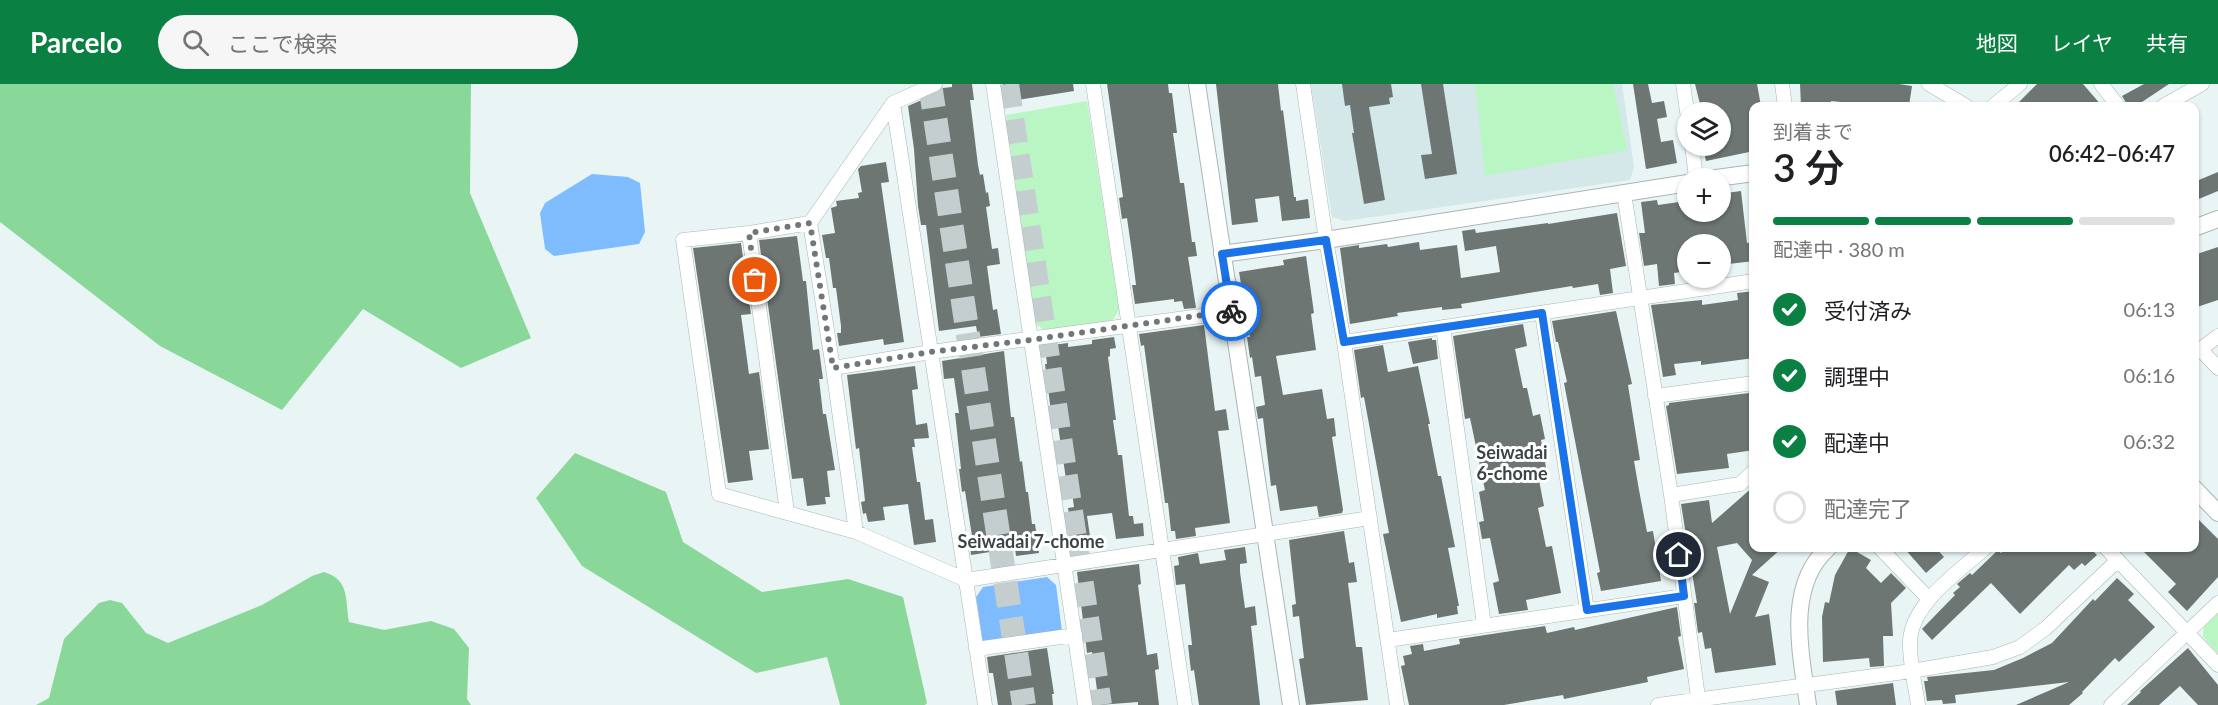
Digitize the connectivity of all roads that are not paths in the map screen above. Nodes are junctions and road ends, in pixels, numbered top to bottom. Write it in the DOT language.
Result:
graph roads {
  1 [pos="935,84"];
  2 [pos="993,84"];
  3 [pos="1093,84"];
  4 [pos="1197,84"];
  5 [pos="1303,84"];
  6 [pos="1683,84"];
  7 [pos="1782,84"];
  8 [pos="1929,84"];
  9 [pos="2020,84"];
  10 [pos="2101,84"];
  11 [pos="2200,84"];
  12 [pos="1686,102"];
  13 [pos="1784,102"];
  14 [pos="1959,102"];
  15 [pos="1998,102"];
  16 [pos="2115,102"];
  17 [pos="2170,102"];
  18 [pos="893,104"];
  19 [pos="1749,174"];
  20 [pos="1731,176"];
  21 [pos="1677,185"];
  22 [pos="1624,193"];
  23 [pos="2218,219"];
  24 [pos="810,223"];
  25 [pos="2199,225"];
  26 [pos="749,233"];
  27 [pos="1326,240"];
  28 [pos="1222,254"];
  29 [pos="1749,282"];
  30 [pos="1639,299"];
  31 [pos="1232,312"];
  32 [pos="1542,313"];
  33 [pos="1128,325"];
  34 [pos="1443,327"];
  35 [pos="2218,336"];
  36 [pos="1030,340"];
  37 [pos="1344,342"];
  38 [pos="2199,350"];
  39 [pos="931,352"];
  40 [pos="2199,353"];
  41 [pos="833,368"];
  42 [pos="2218,368"];
  43 [pos="1749,383"];
  44 [pos="1655,396"];
  45 [pos="1749,476"];
  46 [pos="2199,493"];
  47 [pos="1671,495"];
  48 [pos="787,512"];
  49 [pos="2218,513"];
  50 [pos="1370,519"];
  51 [pos="856,532"];
  52 [pos="1265,534"];
  53 [pos="1164,551"];
  54 [pos="1825,552"];
  55 [pos="1884,552"];
  56 [pos="1981,552"];
  57 [pos="2110,552"];
  58 [pos="2118,560"];
  59 [pos="1065,565"];
  60 [pos="966,580"];
  61 [pos="1684,596"];
  62 [pos="1929,599"];
  63 [pos="2218,603"];
  64 [pos="1587,610"];
  65 [pos="1484,625"];
  66 [pos="2187,633"];
  67 [pos="1075,635"];
  68 [pos="1388,640"];
  69 [pos="976,649"];
  70 [pos="2218,665"];
  71 [pos="1912,670"];
  72 [pos="1805,684"];
  73 [pos="1698,702"];
  74 [pos="985,705"];
  75 [pos="1085,705"];
  76 [pos="1185,705"];
  77 [pos="1291,705"];
  78 [pos="1397,705"];
  79 [pos="1658,705"];
  80 [pos="1808,705"];
  81 [pos="1918,705"];
  82 [pos="2111,705"];
  1 -- 18 [label="street"];
  2 -- 36 [label="street"];
  3 -- 33 [label="street"];
  4 -- 28 [label="street"];
  5 -- 27 [label="street"];
  6 -- 12 [label="street"];
  7 -- 13 [label="street"];
  8 -- 14 [label="street"];
  9 -- 15 [label="street"];
  10 -- 16 [label="street"];
  11 -- 17 [label="street"];
  18 -- 24 [label="street"];
  18 -- 39 [label="street"];
  19 -- 20 [label="street"];
  21 -- 22 [label="street"];
  22 -- 27 [label="street"];
  22 -- 30 [label="street"];
  23 -- 25 [label="street"];
  24 -- 26 [label="street"];
  24 -- 41 [label="street"];
  26 -- 48 [label="street"];
  26 -- 48 [label="street"];
  27 -- 28 [label="street"];
  27 -- 37 [label="street"];
  28 -- 31 [label="street"];
  29 -- 30 [label="street"];
  30 -- 32 [label="street"];
  30 -- 44 [label="street"];
  31 -- 33 [label="street"];
  31 -- 52 [label="street"];
  32 -- 34 [label="street"];
  32 -- 64 [label="street"];
  33 -- 36 [label="street"];
  33 -- 53 [label="street"];
  34 -- 37 [label="street"];
  34 -- 65 [label="street"];
  35 -- 38 [label="street"];
  36 -- 39 [label="street"];
  36 -- 59 [label="street"];
  37 -- 50 [label="street"];
  39 -- 41 [label="street"];
  39 -- 60 [label="street"];
  40 -- 42 [label="street"];
  41 -- 51 [label="street"];
  43 -- 44 [label="street"];
  44 -- 47 [label="street"];
  45 -- 47 [label="street"];
  46 -- 49 [label="street"];
  47 -- 61 [label="street"];
  48 -- 51 [label="street"];
  50 -- 52 [label="street"];
  50 -- 68 [label="street"];
  51 -- 60 [label="street"];
  52 -- 53 [label="street"];
  52 -- 77 [label="street"];
  53 -- 59 [label="street"];
  53 -- 76 [label="street"];
  54 -- 72 [label="street"];
  55 -- 62 [label="street"];
  56 -- 62 [label="street"];
  57 -- 58 [label="street"];
  58 -- 66 [label="street"];
  58 -- 71 [label="street"];
  59 -- 60 [label="street"];
  59 -- 67 [label="street"];
  60 -- 69 [label="street"];
  61 -- 64 [label="street"];
  61 -- 73 [label="street"];
  62 -- 71 [label="street"];
  63 -- 66 [label="street"];
  64 -- 65 [label="street"];
  65 -- 68 [label="street"];
  66 -- 70 [label="street"];
  66 -- 82 [label="street"];
  67 -- 69 [label="street"];
  67 -- 75 [label="street"];
  68 -- 78 [label="street"];
  69 -- 74 [label="street"];
  71 -- 72 [label="street"];
  71 -- 81 [label="street"];
  72 -- 73 [label="street"];
  72 -- 80 [label="street"];
  73 -- 79 [label="street"];
}
